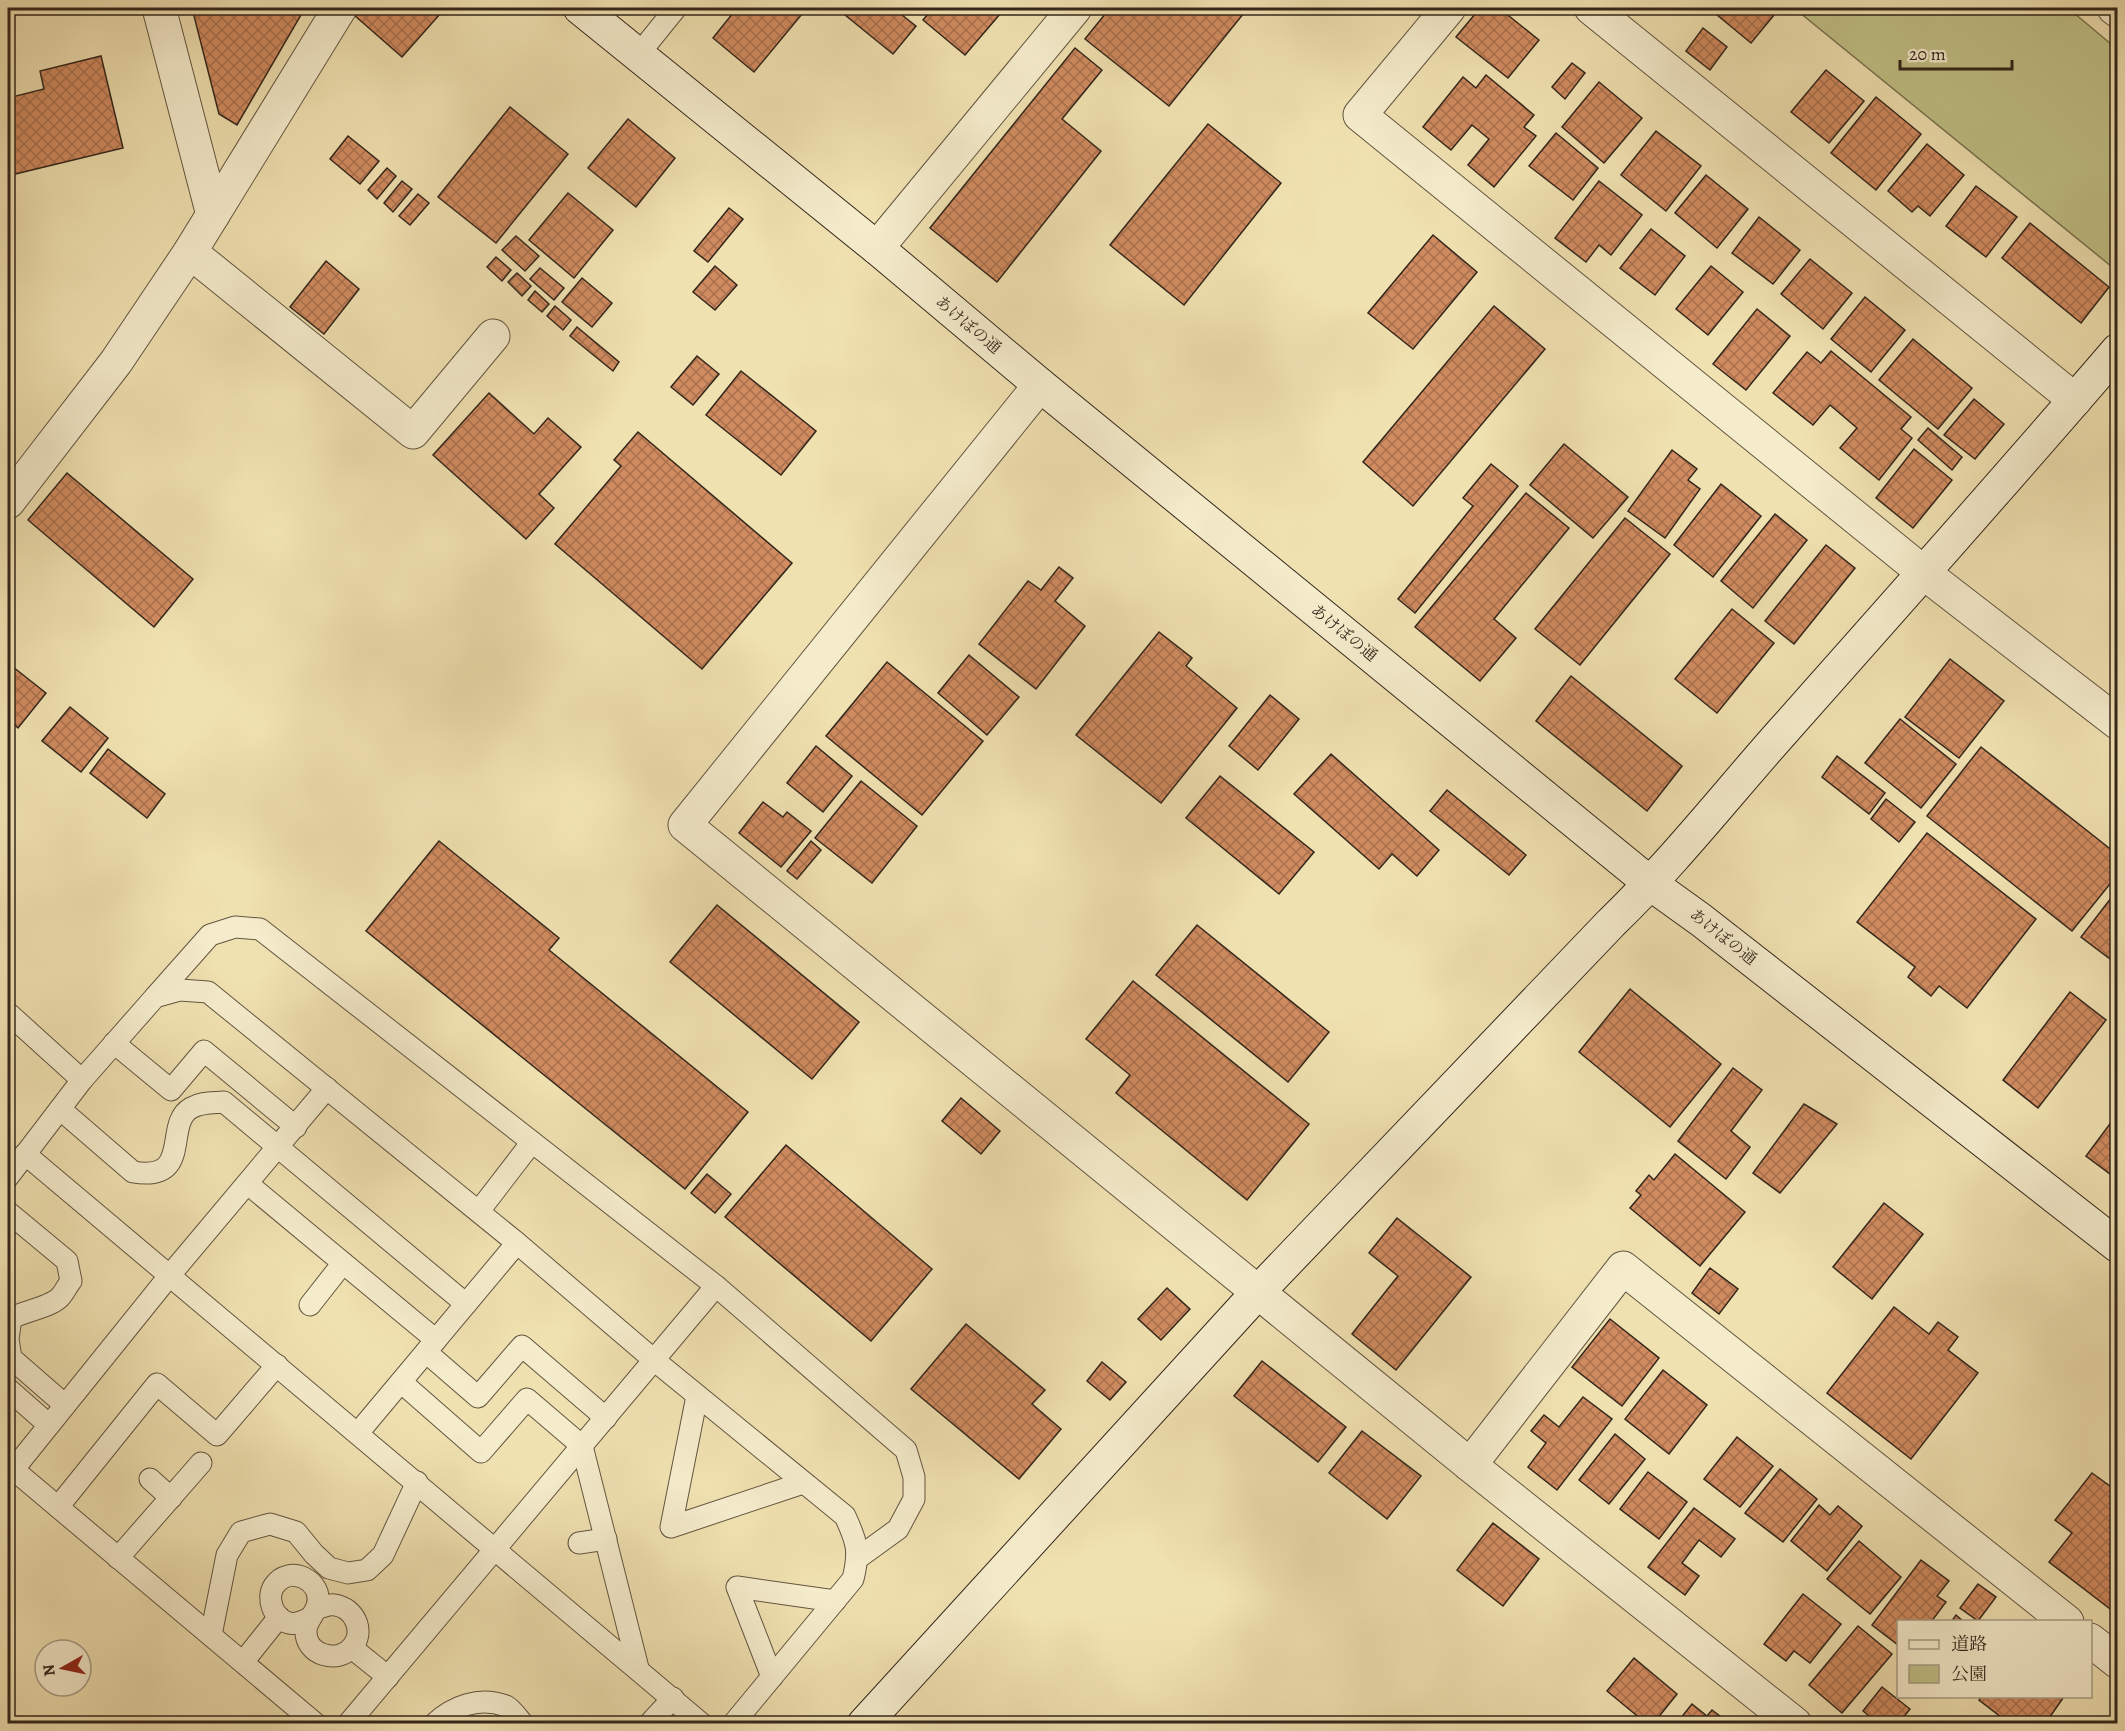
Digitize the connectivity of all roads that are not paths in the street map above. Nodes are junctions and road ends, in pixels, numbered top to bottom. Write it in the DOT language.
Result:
graph roads {
  1 [pos="159,8"];
  2 [pos="340,8"];
  3 [pos="580,8"];
  4 [pos="676,8"];
  5 [pos="1449,8"];
  6 [pos="1591,8"];
  7 [pos="2114,8"];
  8 [pos="2118,11"];
  9 [pos="1062,12"];
  10 [pos="638,55"];
  11 [pos="213,215"];
  12 [pos="877,248"];
  13 [pos="190,252"];
  14 [pos="493,336"];
  15 [pos="2118,350"];
  16 [pos="1040,385"];
  17 [pos="2075,400"];
  18 [pos="8,502"];
  19 [pos="1924,573"];
  20 [pos="2118,723"];
  21 [pos="1651,884"];
  22 [pos="155,997"];
  23 [pos="8,1013"];
  24 [pos="114,1043"];
  25 [pos="82,1080"];
  26 [pos="327,1088"];
  27 [pos="60,1109"];
  28 [pos="296,1127"];
  29 [pos="532,1142"];
  30 [pos="278,1149"];
  31 [pos="25,1154"];
  32 [pos="8,1176"];
  33 [pos="248,1184"];
  34 [pos="478,1211"];
  35 [pos="8,1212"];
  36 [pos="518,1243"];
  37 [pos="2118,1246"];
  38 [pos="343,1263"];
  39 [pos="170,1275"];
  40 [pos="716,1286"];
  41 [pos="1258,1292"];
  42 [pos="466,1304"];
  43 [pos="310,1305"];
  44 [pos="431,1346"];
  45 [pos="654,1360"];
  46 [pos="277,1365"];
  47 [pos="401,1382"];
  48 [pos="8,1389"];
  49 [pos="697,1396"];
  50 [pos="64,1405"];
  51 [pos="606,1418"];
  52 [pos="49,1425"];
  53 [pos="358,1433"];
  54 [pos="582,1446"];
  55 [pos="201,1463"];
  56 [pos="1470,1465"];
  57 [pos="10,1467"];
  58 [pos="150,1479"];
  59 [pos="417,1482"];
  60 [pos="803,1483"];
  61 [pos="171,1498"];
  62 [pos="58,1507"];
  63 [pos="606,1539"];
  64 [pos="579,1543"];
  65 [pos="496,1548"];
  66 [pos="118,1558"];
  67 [pos="858,1558"];
  68 [pos="835,1601"];
  69 [pos="314,1613"];
  70 [pos="279,1617"];
  71 [pos="2064,1620"];
  72 [pos="211,1635"];
  73 [pos="2092,1641"];
  74 [pos="352,1648"];
  75 [pos="243,1662"];
  76 [pos="2118,1662"];
  77 [pos="638,1668"];
  78 [pos="388,1677"];
  79 [pos="772,1677"];
  80 [pos="673,1698"];
  81 [pos="316,1724"];
  82 [pos="348,1724"];
  83 [pos="434,1724"];
  84 [pos="523,1724"];
  85 [pos="649,1724"];
  86 [pos="702,1724"];
  87 [pos="733,1724"];
  88 [pos="864,1724"];
  89 [pos="1795,1724"];
  1 -- 11 [label="street"];
  2 -- 11 [label="street"];
  3 -- 10 [label="street, あけぼの通"];
  4 -- 10 [label="lane"];
  5 -- 19 [label="street"];
  6 -- 17 [label="street"];
  7 -- 8 [label="street"];
  9 -- 12 [label="street"];
  10 -- 12 [label="street, あけぼの通"];
  11 -- 13 [label="street"];
  12 -- 16 [label="street, あけぼの通"];
  13 -- 14 [label="street"];
  13 -- 18 [label="street"];
  15 -- 17 [label="street"];
  16 -- 21 [label="street, あけぼの通"];
  16 -- 41 [label="street"];
  17 -- 19 [label="street"];
  19 -- 20 [label="street"];
  19 -- 21 [label="street"];
  21 -- 37 [label="street, あけぼの通"];
  21 -- 41 [label="street"];
  22 -- 24 [label="lane"];
  22 -- 26 [label="lane"];
  22 -- 29 [label="lane"];
  23 -- 25 [label="lane"];
  24 -- 25 [label="lane"];
  24 -- 28 [label="lane"];
  25 -- 27 [label="lane"];
  26 -- 28 [label="lane"];
  26 -- 34 [label="lane"];
  27 -- 30 [label="lane"];
  27 -- 31 [label="lane"];
  28 -- 30 [label="lane"];
  29 -- 34 [label="lane"];
  29 -- 40 [label="lane"];
  30 -- 33 [label="lane"];
  30 -- 42 [label="lane"];
  31 -- 32 [label="lane"];
  31 -- 39 [label="lane"];
  33 -- 38 [label="lane"];
  33 -- 39 [label="lane"];
  34 -- 36 [label="lane"];
  35 -- 50 [label="lane"];
  36 -- 42 [label="lane"];
  36 -- 45 [label="lane"];
  38 -- 43 [label="lane"];
  38 -- 44 [label="lane"];
  39 -- 46 [label="lane"];
  39 -- 50 [label="lane"];
  40 -- 45 [label="lane"];
  40 -- 67 [label="lane"];
  41 -- 56 [label="street"];
  41 -- 88 [label="street"];
  42 -- 44 [label="lane"];
  44 -- 47 [label="lane"];
  44 -- 51 [label="lane"];
  45 -- 49 [label="lane"];
  45 -- 51 [label="lane"];
  46 -- 53 [label="lane"];
  46 -- 62 [label="lane"];
  47 -- 53 [label="lane"];
  47 -- 54 [label="lane"];
  48 -- 52 [label="lane"];
  49 -- 60 [label="lane"];
  49 -- 60 [label="lane"];
  50 -- 52 [label="lane"];
  51 -- 54 [label="lane"];
  52 -- 57 [label="lane"];
  53 -- 59 [label="lane"];
  54 -- 63 [label="lane"];
  54 -- 65 [label="lane"];
  55 -- 61 [label="lane"];
  56 -- 71 [label="street"];
  56 -- 89 [label="street"];
  57 -- 62 [label="lane"];
  58 -- 61 [label="lane"];
  59 -- 65 [label="lane"];
  59 -- 72 [label="lane"];
  60 -- 67 [label="lane"];
  61 -- 66 [label="lane"];
  62 -- 66 [label="lane"];
  63 -- 64 [label="lane"];
  63 -- 77 [label="lane"];
  65 -- 77 [label="lane"];
  65 -- 78 [label="lane"];
  66 -- 72 [label="lane"];
  67 -- 68 [label="lane"];
  68 -- 79 [label="lane"];
  68 -- 79 [label="lane"];
  69 -- 70 [label="lane"];
  69 -- 70 [label="lane"];
  69 -- 74 [label="lane"];
  69 -- 74 [label="lane"];
  70 -- 75 [label="lane"];
  72 -- 75 [label="lane"];
  73 -- 76 [label="street"];
  74 -- 78 [label="lane"];
  75 -- 81 [label="lane"];
  77 -- 80 [label="lane"];
  78 -- 82 [label="lane"];
  79 -- 87 [label="lane"];
  80 -- 85 [label="lane"];
  80 -- 86 [label="lane"];
  83 -- 84 [label="lane"];
}
